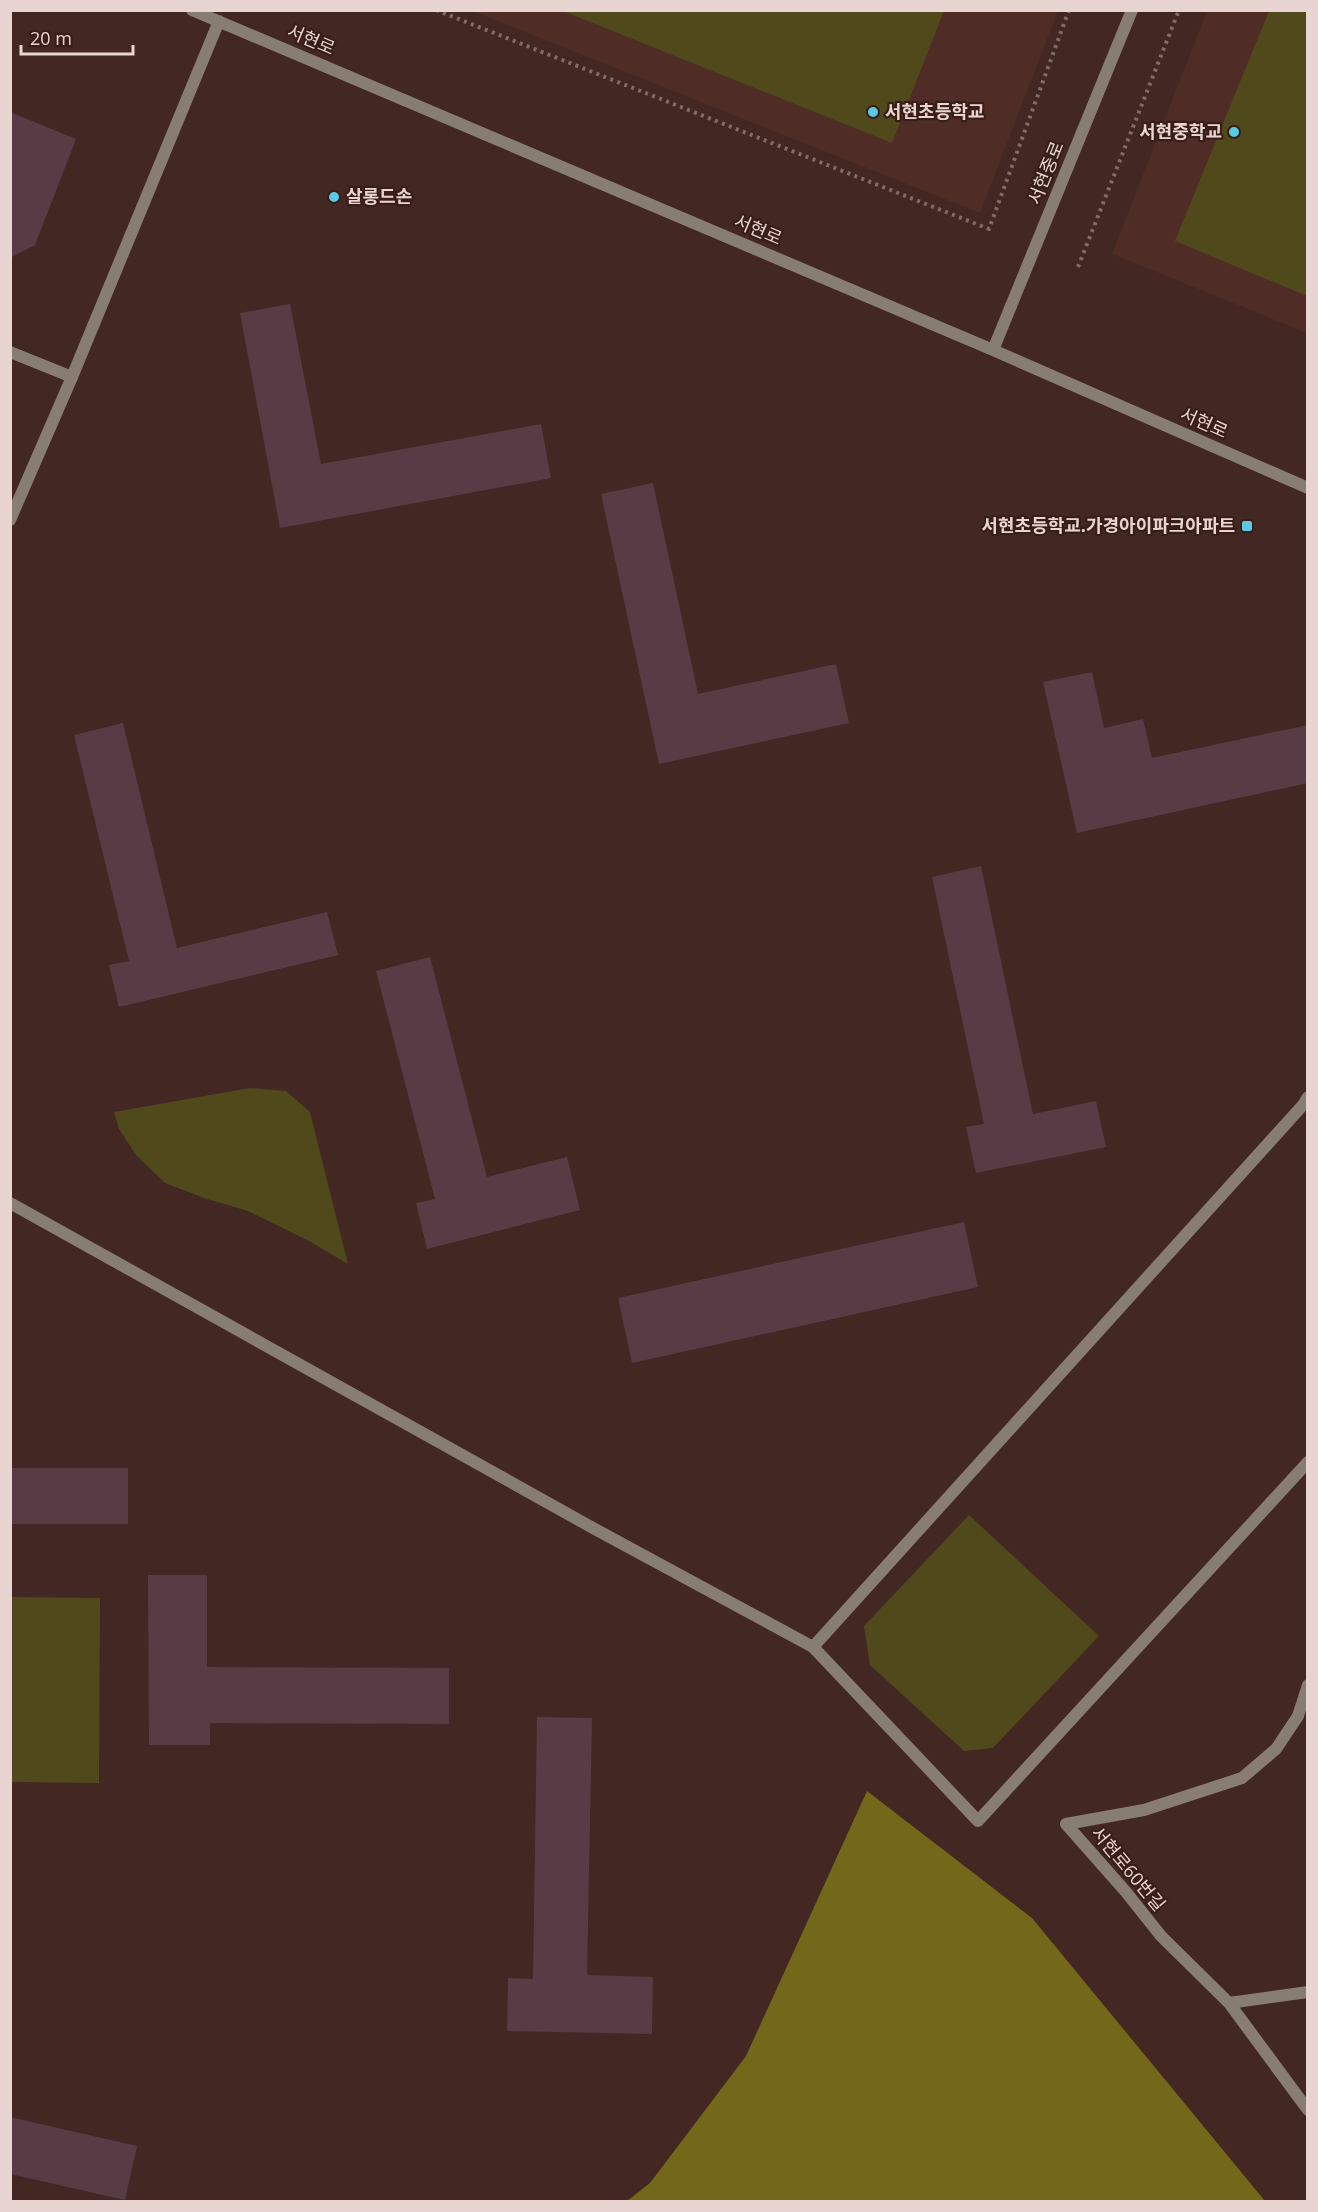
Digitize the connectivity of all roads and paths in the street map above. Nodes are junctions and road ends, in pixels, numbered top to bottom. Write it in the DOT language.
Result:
graph roads {
  1 [pos="192,10"];
  2 [pos="436,10"];
  3 [pos="1070,10"];
  4 [pos="1132,10"];
  5 [pos="1179,10"];
  6 [pos="220,16"];
  7 [pos="1078,267"];
  8 [pos="993,350"];
  9 [pos="10,352"];
  10 [pos="72,377"];
  11 [pos="1308,488"];
  12 [pos="10,519"];
  13 [pos="1308,1097"];
  14 [pos="10,1203"];
  15 [pos="1308,1462"];
  16 [pos="813,1647"];
  17 [pos="1308,1684"];
  18 [pos="1308,1992"];
  19 [pos="1229,2003"];
  20 [pos="1308,2110"];
  1 -- 6 [label="street, 서현로"];
  2 -- 3 [label="path"];
  4 -- 8 [label="street, 서현중로"];
  5 -- 7 [label="path"];
  6 -- 8 [label="street, 서현로"];
  6 -- 10 [label="street"];
  8 -- 11 [label="street, 서현로"];
  9 -- 10 [label="street"];
  10 -- 12 [label="street"];
  13 -- 16 [label="street"];
  14 -- 16 [label="street"];
  15 -- 16 [label="street"];
  17 -- 19 [label="street, 서현로60번길"];
  18 -- 19 [label="street"];
  19 -- 20 [label="street, 서현로60번길"];
}
